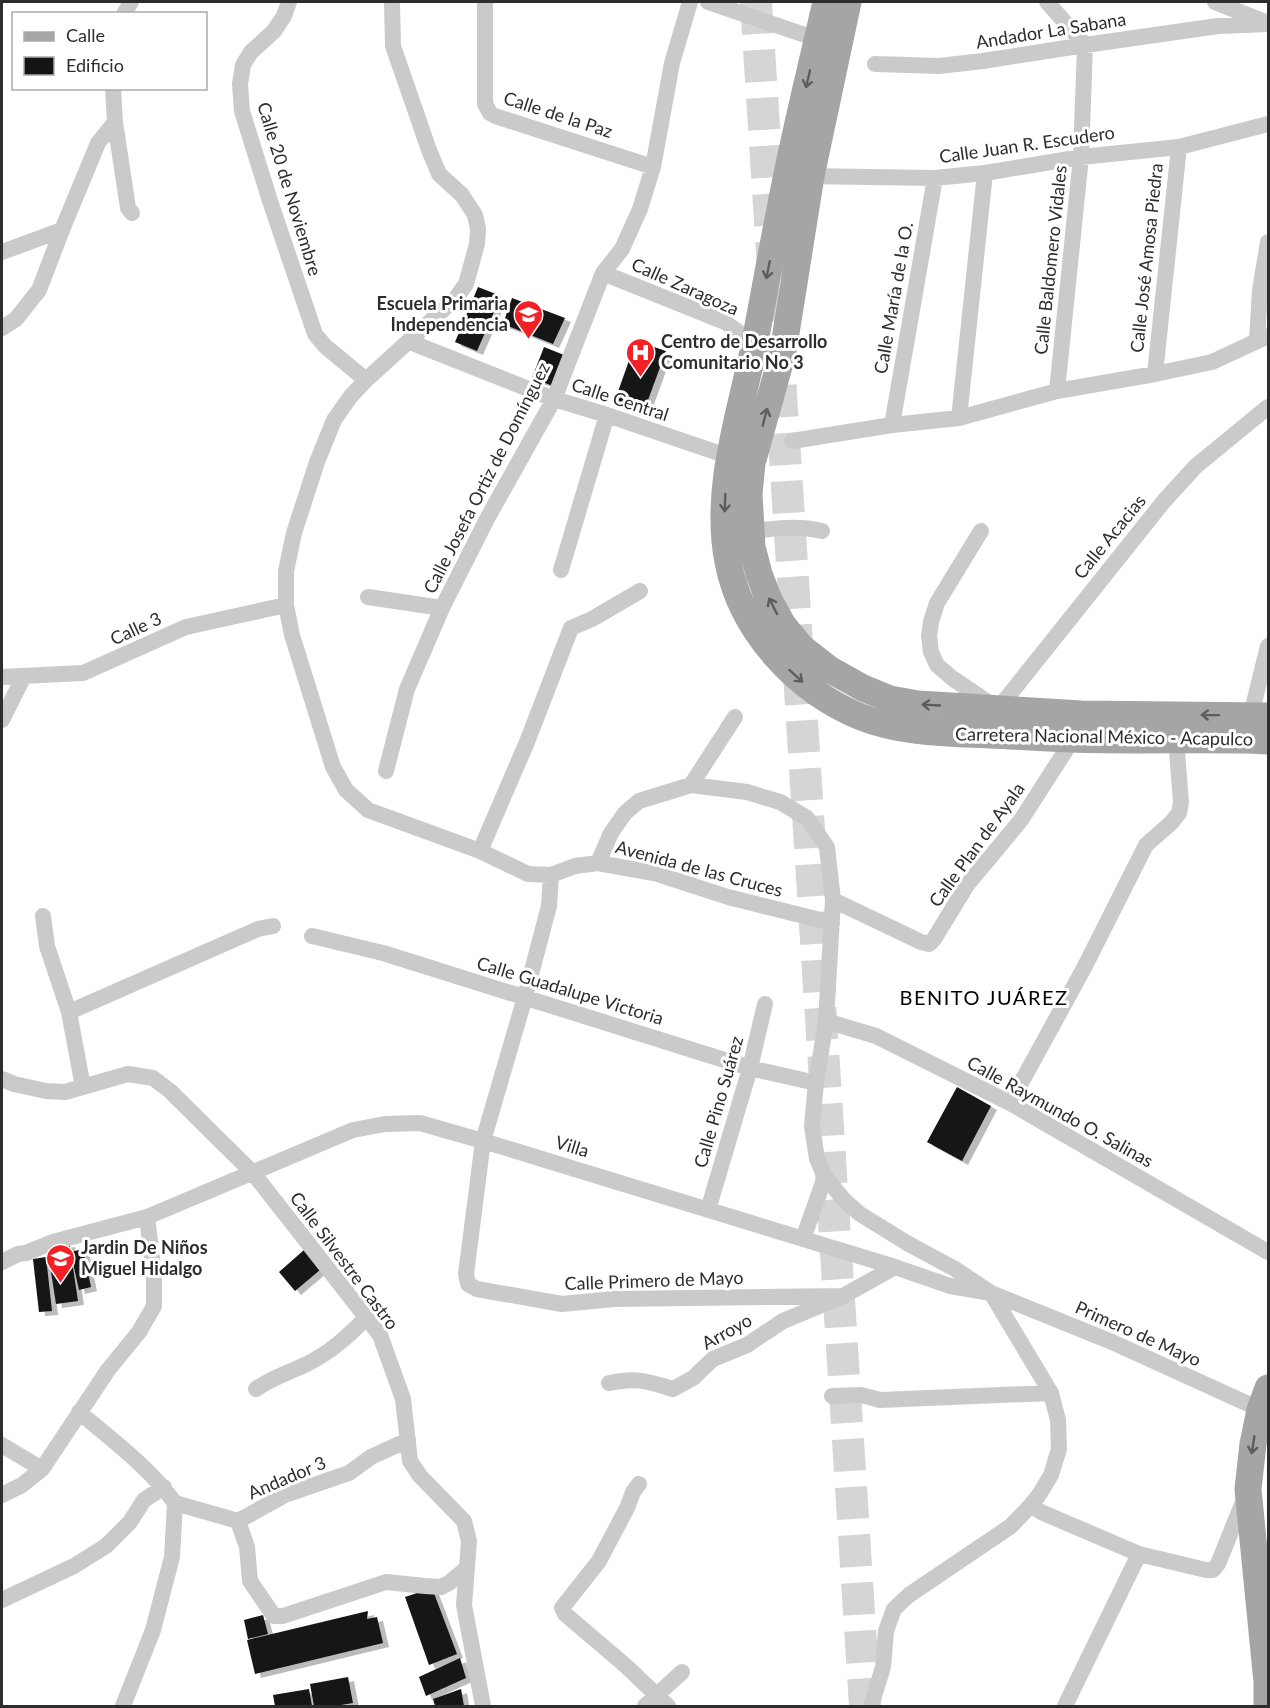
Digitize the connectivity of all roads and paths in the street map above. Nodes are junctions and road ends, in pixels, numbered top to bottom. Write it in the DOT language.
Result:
graph roads {
  1 [pos="289,2"];
  2 [pos="392,2"];
  3 [pos="485,2"];
  4 [pos="690,2"];
  5 [pos="708,2"];
  6 [pos="826,2"];
  7 [pos="848,2"];
  8 [pos="1047,2"];
  9 [pos="1215,2"];
  10 [pos="1268,24"];
  11 [pos="817,39"];
  12 [pos="1084,45"];
  13 [pos="875,64"];
  14 [pos="113,90"];
  15 [pos="115,122"];
  16 [pos="1269,124"];
  17 [pos="1179,147"];
  18 [pos="1081,157"];
  19 [pos="653,167"];
  20 [pos="985,173"];
  21 [pos="799,175"];
  22 [pos="935,178"];
  23 [pos="132,213"];
  24 [pos="62,230"];
  25 [pos="1269,242"];
  26 [pos="2,252"];
  27 [pos="603,273"];
  28 [pos="2,328"];
  29 [pos="1263,338"];
  30 [pos="410,342"];
  31 [pos="754,344"];
  32 [pos="783,352"];
  33 [pos="1155,374"];
  34 [pos="366,380"];
  35 [pos="1058,391"];
  36 [pos="554,399"];
  37 [pos="1269,407"];
  38 [pos="607,415"];
  39 [pos="960,418"];
  40 [pos="892,425"];
  41 [pos="792,441"];
  42 [pos="741,460"];
  43 [pos="750,531"];
  44 [pos="822,531"];
  45 [pos="981,531"];
  46 [pos="561,570"];
  47 [pos="640,591"];
  48 [pos="368,597"];
  49 [pos="286,605"];
  50 [pos="442,608"];
  51 [pos="1269,646"];
  52 [pos="24,676"];
  53 [pos="2,677"];
  54 [pos="998,709"];
  55 [pos="1260,716"];
  56 [pos="735,717"];
  57 [pos="2,720"];
  58 [pos="1072,739"];
  59 [pos="1176,739"];
  60 [pos="1269,741"];
  61 [pos="386,771"];
  62 [pos="691,785"];
  63 [pos="480,851"];
  64 [pos="598,863"];
  65 [pos="551,875"];
  66 [pos="833,900"];
  67 [pos="43,916"];
  68 [pos="832,923"];
  69 [pos="273,927"];
  70 [pos="312,936"];
  71 [pos="525,997"];
  72 [pos="765,1004"];
  73 [pos="69,1012"];
  74 [pos="826,1021"];
  75 [pos="750,1068"];
  76 [pos="2,1079"];
  77 [pos="816,1083"];
  78 [pos="83,1087"];
  79 [pos="1010,1103"];
  80 [pos="483,1141"];
  81 [pos="253,1173"];
  82 [pos="825,1177"];
  83 [pos="708,1210"];
  84 [pos="147,1217"];
  85 [pos="803,1239"];
  86 [pos="1269,1252"];
  87 [pos="2,1262"];
  88 [pos="895,1267"];
  89 [pos="991,1293"];
  90 [pos="843,1296"];
  91 [pos="366,1318"];
  92 [pos="609,1383"];
  93 [pos="256,1389"];
  94 [pos="1051,1393"];
  95 [pos="832,1396"];
  96 [pos="1266,1404"];
  97 [pos="79,1412"];
  98 [pos="408,1440"];
  99 [pos="2,1445"];
  100 [pos="42,1469"];
  101 [pos="639,1484"];
  102 [pos="164,1487"];
  103 [pos="1248,1489"];
  104 [pos="2,1496"];
  105 [pos="175,1503"];
  106 [pos="1031,1505"];
  107 [pos="238,1521"];
  108 [pos="1139,1554"];
  109 [pos="467,1568"];
  110 [pos="2,1600"];
  111 [pos="682,1672"];
  112 [pos="657,1703"];
  113 [pos="127,1704"];
  114 [pos="483,1707"];
  115 [pos="871,1707"];
  116 [pos="1065,1707"];
  117 [pos="1267,1707"];
  1 -- 34 [label="street, Calle 20 de Noviembre"];
  2 -- 30 [label="street, Avenida de las Cruces"];
  3 -- 19 [label="street, Calle de la Paz"];
  4 -- 19 [label="street, Calle Josefa Ortiz de Domínguez"];
  5 -- 11 [label="street"];
  6 -- 11 [label="main road, Carretera Nacional México - Acapulco"];
  7 -- 21 [label="main road, Carretera Nacional México - Acapulco"];
  8 -- 12 [label="street"];
  9 -- 10 [label="street"];
  10 -- 12 [label="street, Andador La Sabana"];
  11 -- 21 [label="main road, Carretera Nacional México - Acapulco, one-way"];
  12 -- 13 [label="street, Andador La Sabana"];
  12 -- 18 [label="street, Calle Baldomero Vidales"];
  14 -- 15 [label="street"];
  15 -- 23 [label="street"];
  15 -- 24 [label="street"];
  16 -- 17 [label="street, Calle Juan R. Escudero"];
  17 -- 18 [label="street, Calle Juan R. Escudero"];
  17 -- 33 [label="street, Calle José Amosa Piedra"];
  18 -- 20 [label="street, Calle Juan R. Escudero"];
  18 -- 35 [label="street, Calle Baldomero Vidales"];
  19 -- 27 [label="street, Calle Josefa Ortiz de Domínguez"];
  20 -- 22 [label="street, Calle Juan R. Escudero"];
  20 -- 39 [label="street"];
  21 -- 22 [label="street, Calle Juan R. Escudero"];
  21 -- 31 [label="main road, Carretera Nacional México - Acapulco, one-way"];
  21 -- 32 [label="main road, Carretera Nacional México - Acapulco"];
  22 -- 40 [label="street, Calle María de la O."];
  24 -- 26 [label="street"];
  24 -- 28 [label="street"];
  25 -- 29 [label="street"];
  27 -- 31 [label="street, Calle Zaragoza"];
  27 -- 36 [label="street, Calle Josefa Ortiz de Domínguez"];
  29 -- 33 [label="street"];
  30 -- 34 [label="street, Avenida de las Cruces"];
  30 -- 36 [label="street, Calle Central"];
  31 -- 32 [label="street, Calle Zaragoza"];
  31 -- 42 [label="main road, Carretera Nacional México - Acapulco"];
  42 -- 32 [label="main road, Carretera Nacional México - Acapulco, one-way"];
  33 -- 35 [label="street"];
  34 -- 49 [label="street, Avenida de las Cruces"];
  35 -- 39 [label="street"];
  36 -- 38 [label="street, Calle Central"];
  36 -- 50 [label="street, Calle Josefa Ortiz de Domínguez"];
  37 -- 54 [label="street, Calle Acacias"];
  38 -- 42 [label="street, Calle Central"];
  38 -- 46 [label="street"];
  39 -- 40 [label="street"];
  40 -- 41 [label="street"];
  42 -- 43 [label="main road, Carretera Nacional México - Acapulco"];
  42 -- 58 [label="main road, Carretera Nacional México - Acapulco, one-way"];
  43 -- 44 [label="street"];
  54 -- 43 [label="main road, Carretera Nacional México - Acapulco, one-way"];
  45 -- 54 [label="street"];
  47 -- 63 [label="street"];
  48 -- 50 [label="street"];
  49 -- 52 [label="street, Calle 3"];
  49 -- 63 [label="street, Avenida de las Cruces"];
  50 -- 61 [label="street, Calle Josefa Ortiz de Domínguez"];
  51 -- 55 [label="street"];
  52 -- 53 [label="street, Calle 3"];
  52 -- 57 [label="street"];
  55 -- 54 [label="main road, Carretera Nacional México - Acapulco, one-way"];
  56 -- 62 [label="street"];
  58 -- 59 [label="main road, Carretera Nacional México - Acapulco"];
  58 -- 66 [label="street, Calle Plan de Ayala"];
  59 -- 60 [label="main road, Carretera Nacional México - Acapulco"];
  59 -- 79 [label="street"];
  62 -- 64 [label="street"];
  62 -- 66 [label="street"];
  63 -- 65 [label="street, Avenida de las Cruces"];
  64 -- 65 [label="street, Avenida de las Cruces"];
  64 -- 68 [label="street, Avenida de las Cruces"];
  65 -- 71 [label="street"];
  66 -- 68 [label="street"];
  67 -- 73 [label="street"];
  68 -- 74 [label="street"];
  69 -- 73 [label="street"];
  70 -- 71 [label="street, Calle Guadalupe Victoria"];
  71 -- 75 [label="street, Calle Guadalupe Victoria"];
  71 -- 80 [label="street"];
  72 -- 75 [label="street, Calle Pino Suárez"];
  73 -- 78 [label="street"];
  74 -- 77 [label="street"];
  74 -- 79 [label="street, Calle Raymundo O. Salinas"];
  75 -- 77 [label="street, Calle Guadalupe Victoria"];
  75 -- 83 [label="street, Calle Pino Suárez"];
  76 -- 78 [label="street"];
  77 -- 82 [label="street"];
  78 -- 81 [label="street, Calle Silvestre Castro"];
  79 -- 86 [label="street, Calle Raymundo O. Salinas"];
  80 -- 81 [label="street, Villa"];
  80 -- 83 [label="street, Villa"];
  80 -- 90 [label="street, Calle Primero de Mayo"];
  81 -- 84 [label="street, Villa"];
  81 -- 91 [label="street, Calle Silvestre Castro"];
  82 -- 85 [label="street"];
  82 -- 89 [label="street"];
  83 -- 85 [label="street, Villa"];
  84 -- 87 [label="street, Villa"];
  84 -- 97 [label="street"];
  85 -- 88 [label="street, Villa"];
  88 -- 89 [label="street, Villa"];
  88 -- 90 [label="street, Arroyo"];
  89 -- 94 [label="street"];
  89 -- 96 [label="street, Primero de Mayo"];
  90 -- 92 [label="street, Arroyo"];
  91 -- 93 [label="street"];
  91 -- 98 [label="street, Calle Silvestre Castro"];
  94 -- 95 [label="street"];
  94 -- 106 [label="street"];
  96 -- 103 [label="main road, one-way"];
  97 -- 100 [label="street"];
  97 -- 102 [label="street"];
  98 -- 107 [label="street, Andador 3"];
  98 -- 109 [label="street, Calle Silvestre Castro"];
  99 -- 100 [label="street"];
  100 -- 104 [label="street"];
  101 -- 112 [label="street"];
  102 -- 105 [label="street"];
  102 -- 110 [label="street"];
  103 -- 108 [label="street"];
  103 -- 117 [label="main road"];
  105 -- 107 [label="street, Andador 3"];
  105 -- 113 [label="street"];
  106 -- 108 [label="street"];
  106 -- 115 [label="street"];
  107 -- 109 [label="street"];
  108 -- 116 [label="street"];
  109 -- 114 [label="street, Calle Silvestre Castro"];
  111 -- 112 [label="street"];
}
